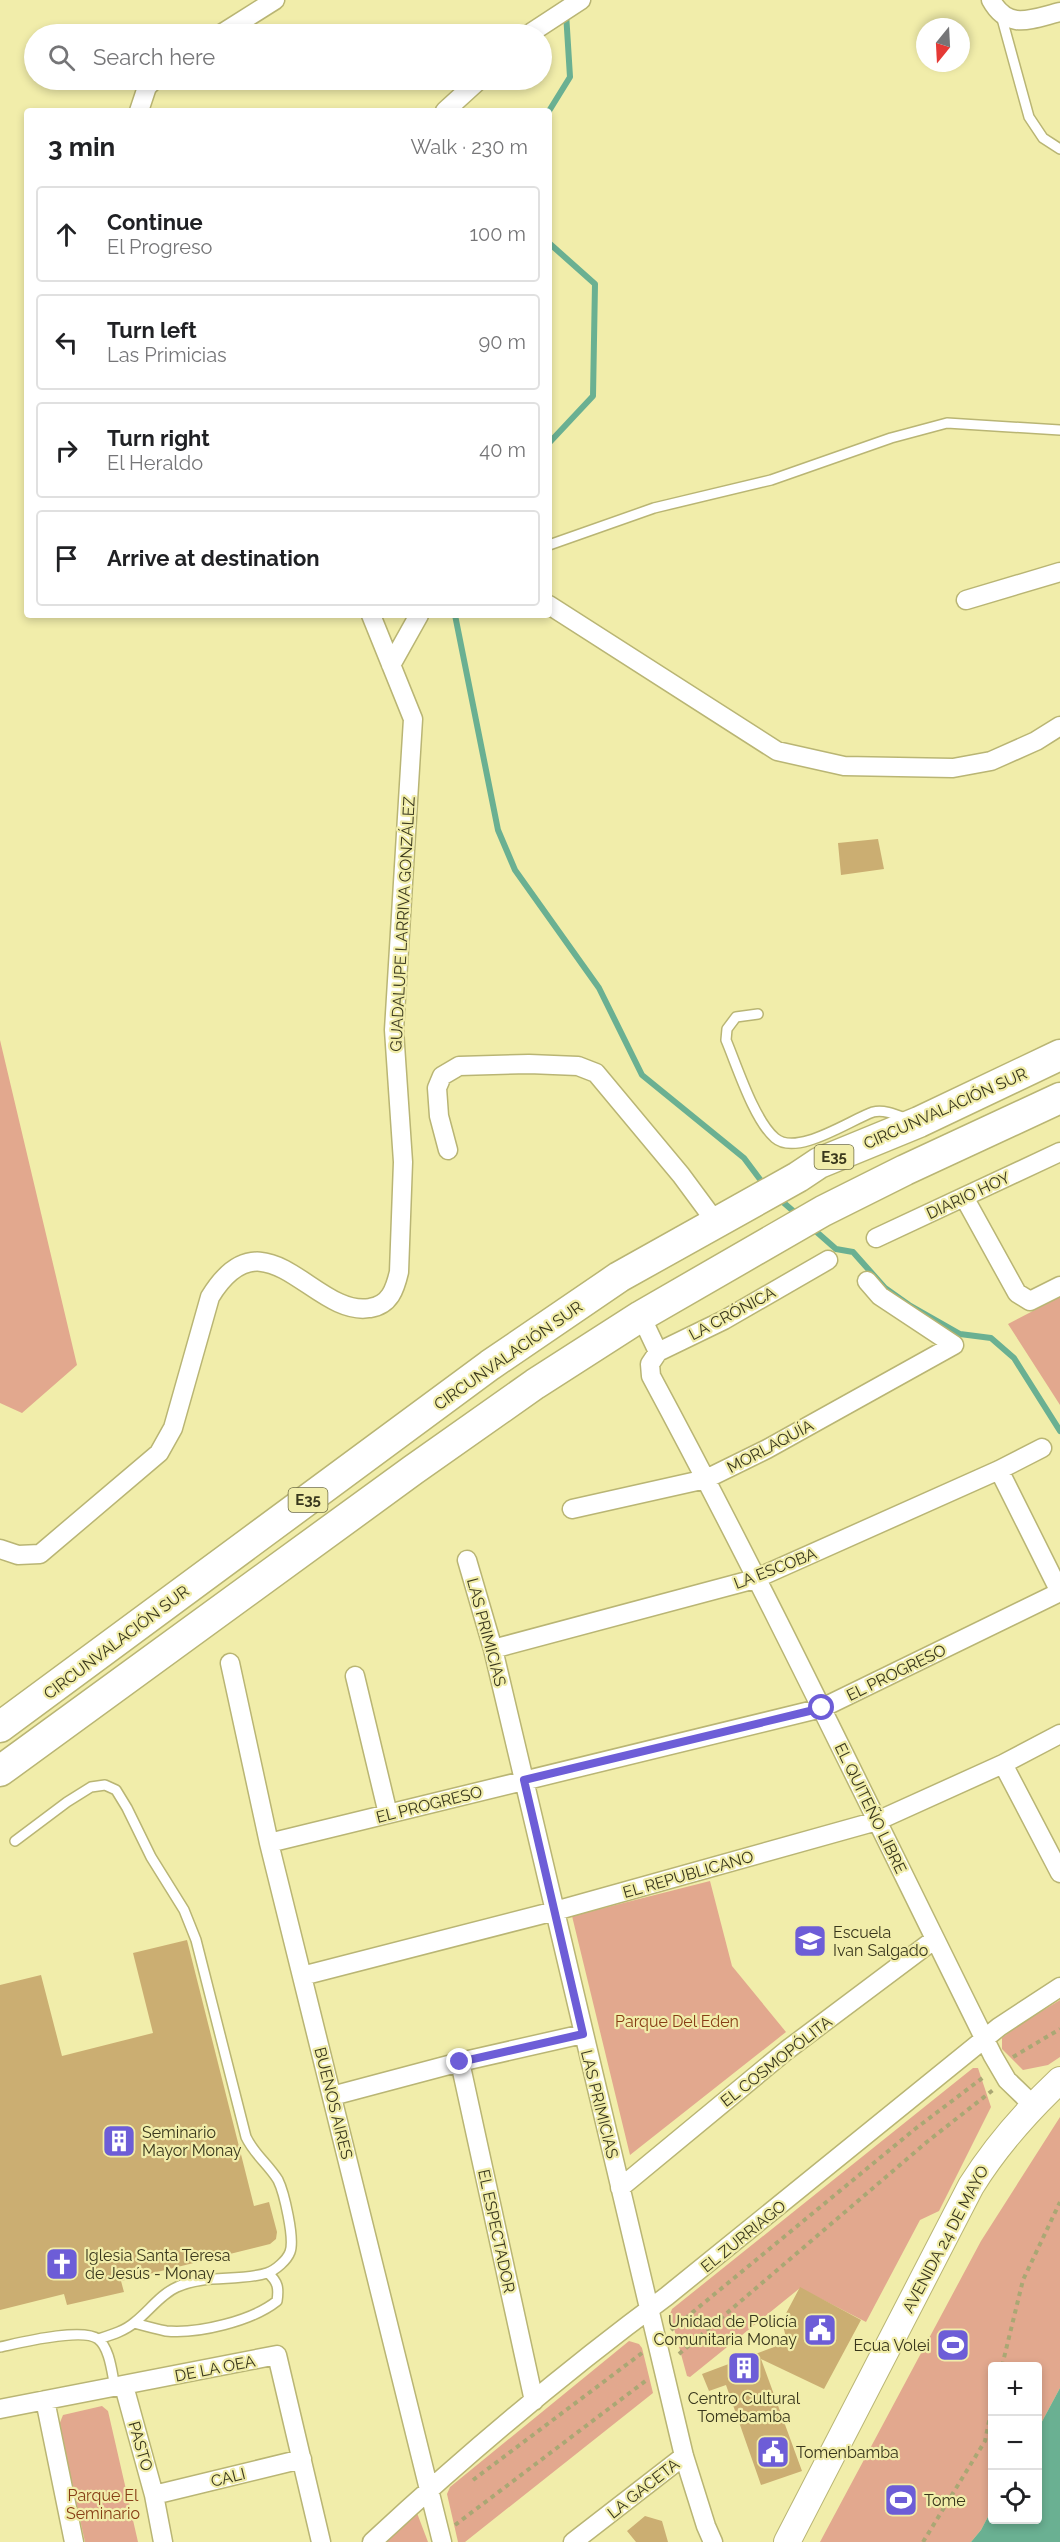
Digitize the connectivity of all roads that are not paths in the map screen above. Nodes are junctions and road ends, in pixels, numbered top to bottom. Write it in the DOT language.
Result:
graph roads {
  1 [pos="274,0"];
  2 [pos="581,0"];
  3 [pos="996,8"];
  4 [pos="1060,12"];
  5 [pos="237,24"];
  6 [pos="544,24"];
  7 [pos="146,90"];
  8 [pos="468,90"];
  9 [pos="140,108"];
  10 [pos="448,108"];
  11 [pos="1060,149"];
  12 [pos="1060,430"];
  13 [pos="552,544"];
  14 [pos="1060,572"];
  15 [pos="966,600"];
  16 [pos="552,606"];
  17 [pos="372,618"];
  18 [pos="417,618"];
  19 [pos="391,665"];
  20 [pos="1060,726"];
  21 [pos="758,1014"];
  22 [pos="1060,1055"];
  23 [pos="1060,1098"];
  24 [pos="919,1122"];
  25 [pos="448,1150"];
  26 [pos="1060,1152"];
  27 [pos="964,1197"];
  28 [pos="716,1221"];
  29 [pos="876,1239"];
  30 [pos="828,1260"];
  31 [pos="867,1281"];
  32 [pos="1060,1286"];
  33 [pos="641,1316"];
  34 [pos="658,1352"];
  35 [pos="1042,1448"];
  36 [pos="999,1470"];
  37 [pos="706,1479"];
  38 [pos="572,1509"];
  39 [pos="0,1549"];
  40 [pos="467,1560"];
  41 [pos="755,1579"];
  42 [pos="1060,1592"];
  43 [pos="493,1649"];
  44 [pos="230,1663"];
  45 [pos="355,1676"];
  46 [pos="822,1708"];
  47 [pos="0,1727"];
  48 [pos="1060,1734"];
  49 [pos="1003,1764"];
  50 [pos="0,1771"];
  51 [pos="524,1780"];
  52 [pos="388,1814"];
  53 [pos="877,1821"];
  54 [pos="15,1841"];
  55 [pos="269,1843"];
  56 [pos="1060,1873"];
  57 [pos="555,1911"];
  58 [pos="935,1939"];
  59 [pos="302,1976"];
  60 [pos="1060,1987"];
  61 [pos="583,2034"];
  62 [pos="985,2040"];
  63 [pos="460,2062"];
  64 [pos="1060,2080"];
  65 [pos="332,2096"];
  66 [pos="1033,2105"];
  67 [pos="620,2188"];
  68 [pos="268,2273"];
  69 [pos="650,2309"];
  70 [pos="134,2323"];
  71 [pos="98,2339"];
  72 [pos="0,2347"];
  73 [pos="120,2387"];
  74 [pos="45,2400"];
  75 [pos="534,2401"];
  76 [pos="0,2409"];
  77 [pos="684,2456"];
  78 [pos="302,2459"];
  79 [pos="429,2490"];
  80 [pos="154,2495"];
  81 [pos="441,2539"];
  82 [pos="74,2542"];
  83 [pos="163,2542"];
  84 [pos="321,2542"];
  85 [pos="372,2542"];
  86 [pos="573,2542"];
  87 [pos="713,2542"];
  88 [pos="787,2542"];
  1 -- 5 [label="street"];
  2 -- 6 [label="street"];
  3 -- 4 [label="street"];
  3 -- 11 [label="lane"];
  7 -- 9 [label="street"];
  8 -- 10 [label="street"];
  12 -- 13 [label="lane"];
  14 -- 15 [label="street"];
  16 -- 20 [label="street"];
  17 -- 19 [label="street, GUADALUPE LARRIVA GONZÁLEZ"];
  18 -- 19 [label="street"];
  19 -- 39 [label="street, GUADALUPE LARRIVA GONZÁLEZ"];
  21 -- 24 [label="lane"];
  22 -- 24 [label="highway, CIRCUNVALACIÓN SUR / E35"];
  23 -- 33 [label="highway, E35"];
  24 -- 28 [label="highway, CIRCUNVALACIÓN SUR / E35"];
  25 -- 28 [label="street"];
  26 -- 27 [label="street, DIARIO HOY"];
  27 -- 29 [label="street, DIARIO HOY"];
  27 -- 32 [label="street"];
  28 -- 47 [label="highway, CIRCUNVALACIÓN SUR / E35"];
  30 -- 34 [label="street, LA CRÓNICA"];
  31 -- 37 [label="street, MORLAQUÍA"];
  33 -- 34 [label="street"];
  33 -- 50 [label="highway, E35"];
  34 -- 37 [label="street, EL QUITEÑO LIBRE"];
  35 -- 36 [label="street, LA ESCOBA"];
  36 -- 41 [label="street, LA ESCOBA"];
  36 -- 42 [label="street"];
  37 -- 38 [label="street, MORLAQUÍA"];
  37 -- 41 [label="street, EL QUITEÑO LIBRE"];
  40 -- 43 [label="street, LAS PRIMICIAS"];
  41 -- 43 [label="street, LA ESCOBA"];
  41 -- 46 [label="street, EL QUITEÑO LIBRE"];
  42 -- 46 [label="street, EL PROGRESO"];
  43 -- 51 [label="street, LAS PRIMICIAS"];
  44 -- 55 [label="street, BUENOS AIRES"];
  45 -- 52 [label="street"];
  46 -- 51 [label="street, EL PROGRESO"];
  46 -- 53 [label="street, EL QUITEÑO LIBRE"];
  48 -- 49 [label="street, EL REPUBLICANO"];
  49 -- 53 [label="street, EL REPUBLICANO"];
  49 -- 56 [label="street"];
  51 -- 52 [label="street, EL PROGRESO"];
  51 -- 57 [label="street, LAS PRIMICIAS"];
  52 -- 55 [label="street, EL PROGRESO"];
  53 -- 57 [label="street, EL REPUBLICANO"];
  53 -- 58 [label="street, EL QUITEÑO LIBRE"];
  54 -- 68 [label="lane"];
  55 -- 59 [label="street, BUENOS AIRES"];
  57 -- 59 [label="street, EL REPUBLICANO"];
  57 -- 61 [label="street, LAS PRIMICIAS"];
  58 -- 62 [label="street, EL QUITEÑO LIBRE"];
  58 -- 67 [label="street, EL COSMOPÓLITA"];
  59 -- 65 [label="street, BUENOS AIRES"];
  60 -- 62 [label="street, EL ZURRIAGO"];
  61 -- 63 [label="street"];
  61 -- 67 [label="street, LAS PRIMICIAS"];
  62 -- 66 [label="street, EL QUITEÑO LIBRE"];
  62 -- 69 [label="street, EL ZURRIAGO"];
  63 -- 65 [label="street"];
  63 -- 75 [label="street, EL ESPECTADOR"];
  64 -- 66 [label="main road, AVENIDA 24 DE MAYO"];
  65 -- 79 [label="street, BUENOS AIRES"];
  66 -- 88 [label="main road, AVENIDA 24 DE MAYO"];
  67 -- 69 [label="street, LAS PRIMICIAS"];
  68 -- 70 [label="lane"];
  68 -- 70 [label="lane"];
  69 -- 75 [label="street, EL ZURRIAGO"];
  69 -- 77 [label="street, LAS PRIMICIAS"];
  70 -- 71 [label="lane"];
  71 -- 72 [label="lane"];
  71 -- 73 [label="lane"];
  73 -- 74 [label="street, DE LA OEA"];
  73 -- 78 [label="street, DE LA OEA"];
  73 -- 80 [label="street, PASTO"];
  74 -- 76 [label="street, DE LA OEA"];
  74 -- 82 [label="street"];
  75 -- 79 [label="street, EL ZURRIAGO"];
  77 -- 86 [label="street, LA GACETA"];
  77 -- 87 [label="street, LAS PRIMICIAS"];
  78 -- 80 [label="street, CALI"];
  78 -- 84 [label="street, DE LA OEA"];
  79 -- 81 [label="street, BUENOS AIRES"];
  79 -- 85 [label="street, EL ZURRIAGO"];
  80 -- 83 [label="street, PASTO"];
}
